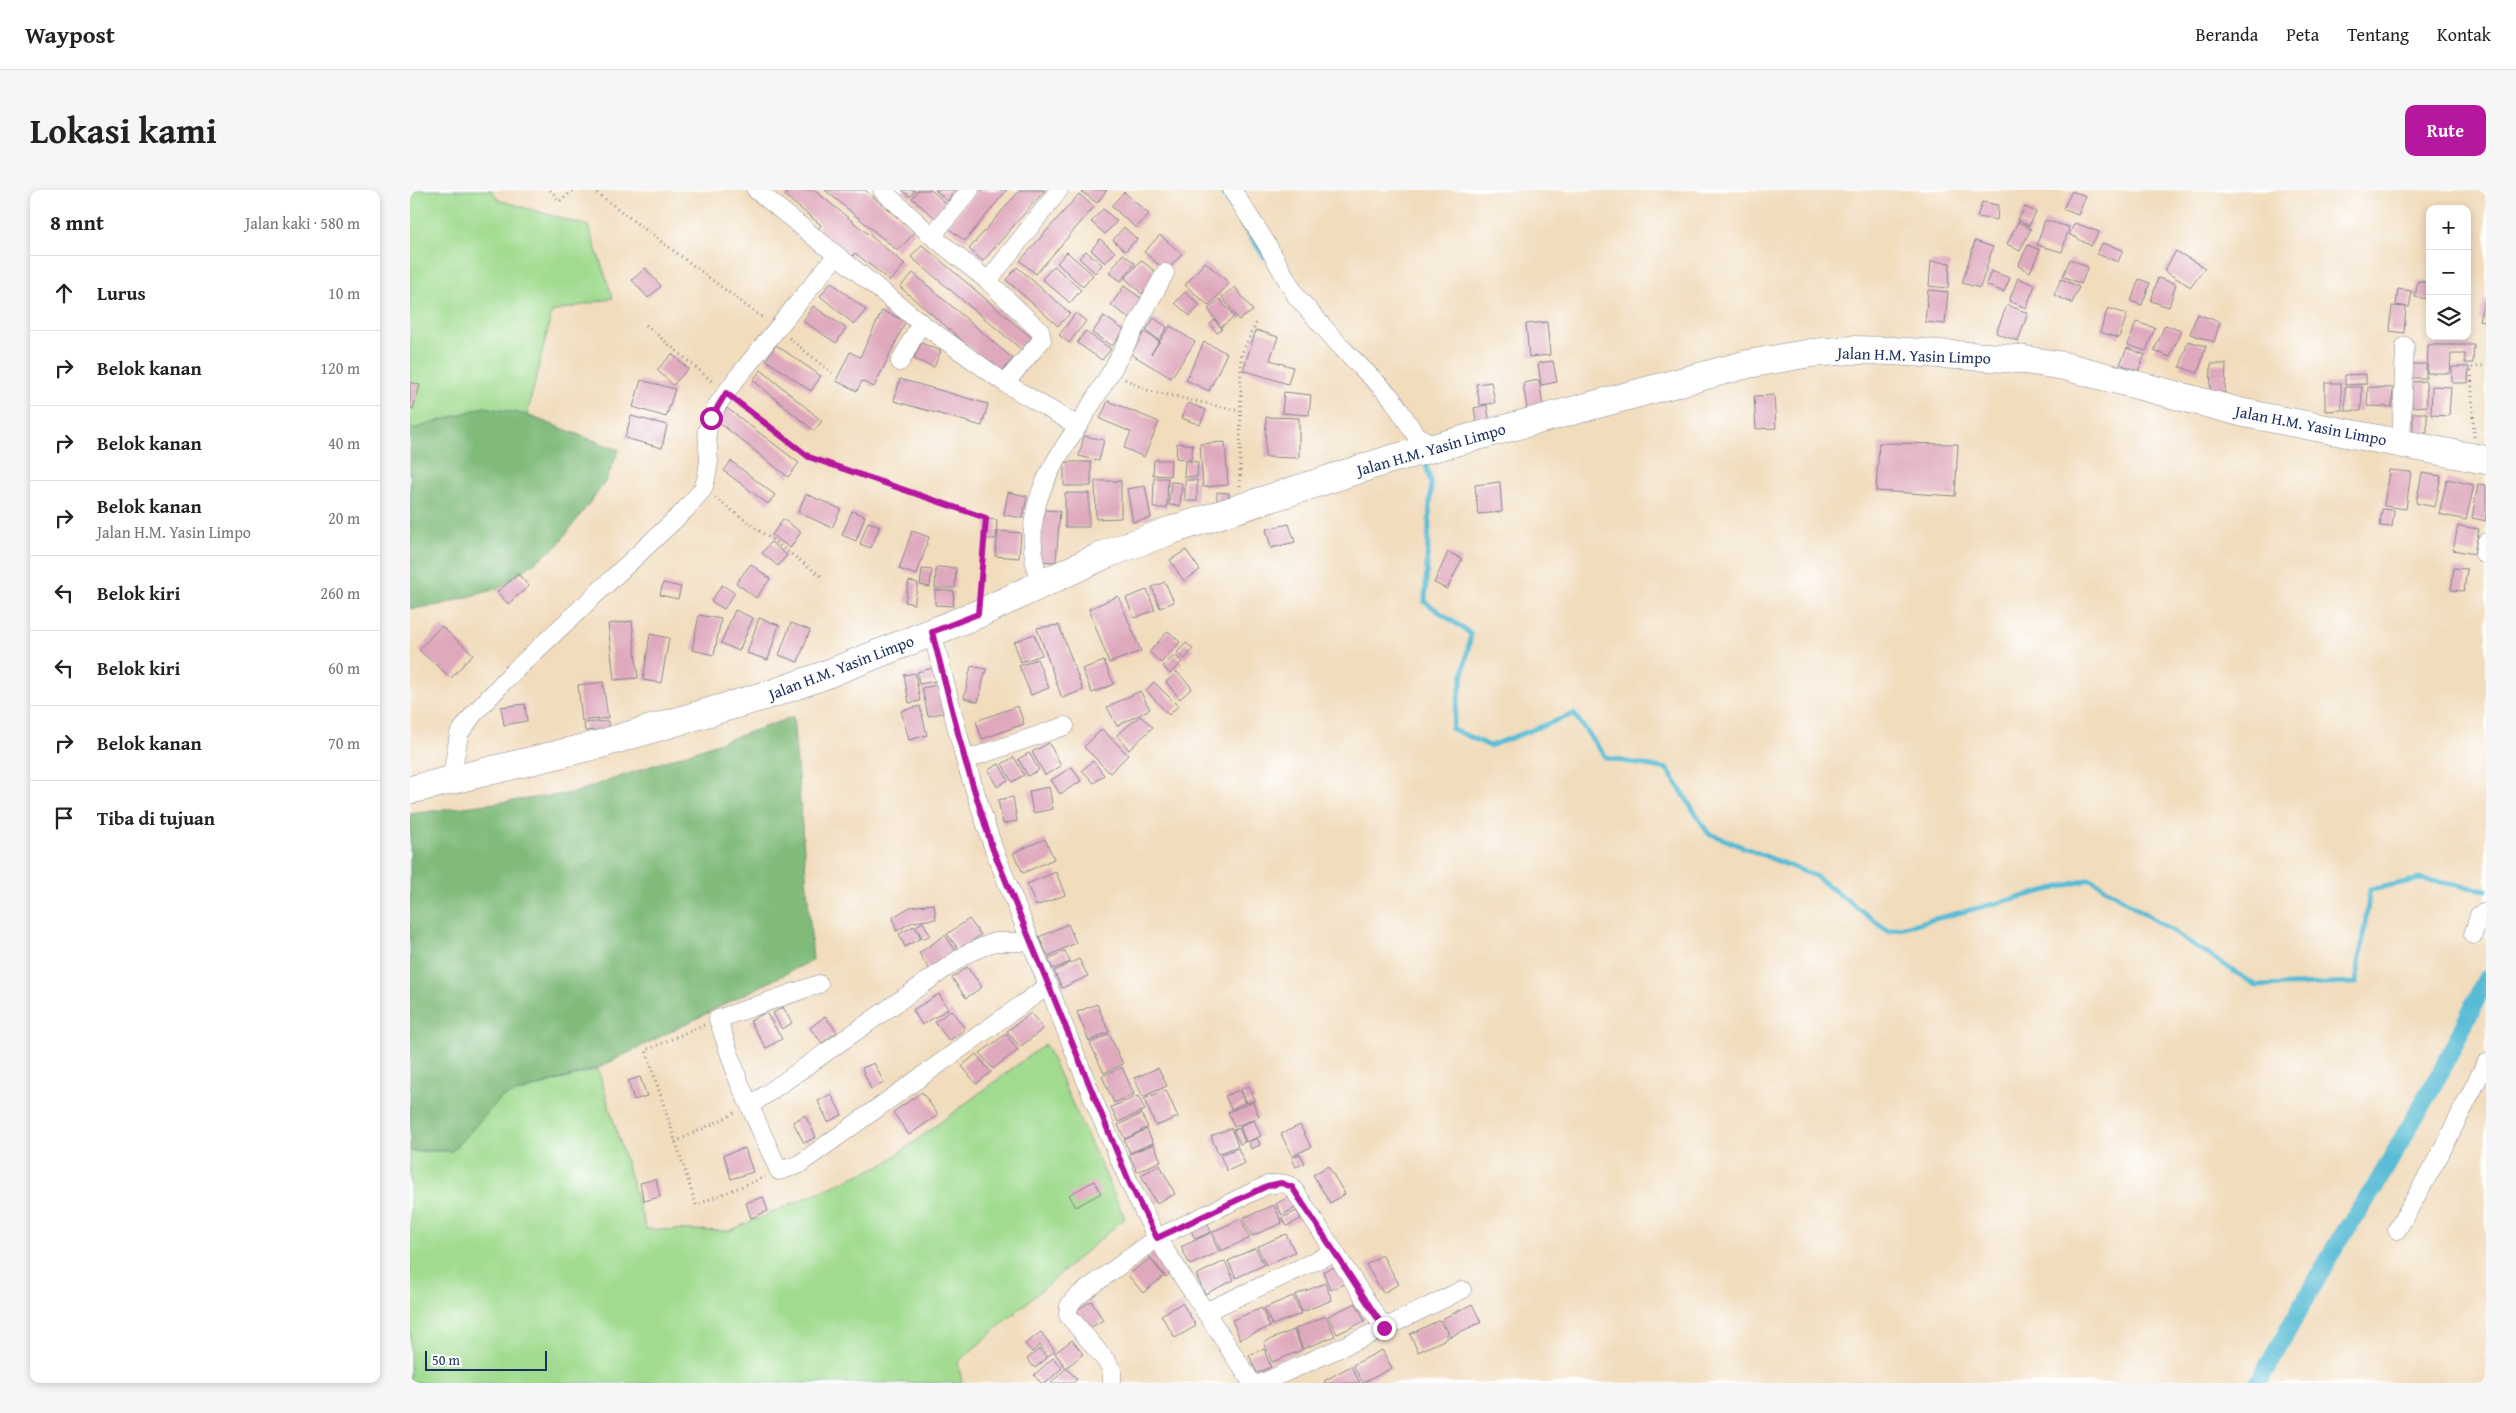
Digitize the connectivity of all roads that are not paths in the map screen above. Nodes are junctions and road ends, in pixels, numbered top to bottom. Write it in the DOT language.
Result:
graph roads {
  1 [pos="882,190"];
  2 [pos="970,190"];
  3 [pos="1059,190"];
  4 [pos="1232,190"];
  5 [pos="766,193"];
  6 [pos="932,236"];
  7 [pos="836,256"];
  8 [pos="1165,273"];
  9 [pos="988,281"];
  10 [pos="921,323"];
  11 [pos="2405,346"];
  12 [pos="900,362"];
  13 [pos="1005,383"];
  14 [pos="1078,426"];
  15 [pos="2401,444"];
  16 [pos="1430,448"];
  17 [pos="2480,459"];
  18 [pos="1040,584"];
  19 [pos="932,632"];
  20 [pos="1065,726"];
  21 [pos="965,760"];
  22 [pos="451,782"];
  23 [pos="410,790"];
  24 [pos="2483,914"];
  25 [pos="2473,935"];
  26 [pos="1028,938"];
  27 [pos="819,984"];
  28 [pos="1049,985"];
  29 [pos="2486,1063"];
  30 [pos="751,1105"];
  31 [pos="2397,1230"];
  32 [pos="1157,1238"];
  33 [pos="1335,1252"];
  34 [pos="1462,1290"];
  35 [pos="1205,1312"];
  36 [pos="1384,1328"];
  37 [pos="1112,1383"];
  38 [pos="1252,1383"];
  39 [pos="1262,1383"];
  1 -- 6 [label="street"];
  2 -- 6 [label="street"];
  3 -- 9 [label="street"];
  4 -- 16 [label="street"];
  5 -- 7 [label="street"];
  6 -- 9 [label="street"];
  7 -- 10 [label="street"];
  7 -- 22 [label="street"];
  8 -- 14 [label="street"];
  9 -- 13 [label="street"];
  10 -- 12 [label="street"];
  10 -- 13 [label="street"];
  11 -- 15 [label="street"];
  13 -- 14 [label="street"];
  14 -- 18 [label="street"];
  15 -- 16 [label="main road, Jalan H.M. Yasin Limpo"];
  15 -- 17 [label="main road, Jalan H.M. Yasin Limpo"];
  16 -- 18 [label="main road, Jalan H.M. Yasin Limpo"];
  18 -- 19 [label="main road, Jalan H.M. Yasin Limpo"];
  19 -- 21 [label="street"];
  19 -- 22 [label="main road, Jalan H.M. Yasin Limpo"];
  20 -- 21 [label="street"];
  21 -- 26 [label="street"];
  22 -- 23 [label="main road, Jalan H.M. Yasin Limpo"];
  24 -- 25 [label="street"];
  26 -- 28 [label="street"];
  26 -- 30 [label="street"];
  27 -- 30 [label="street"];
  28 -- 30 [label="street"];
  28 -- 32 [label="street"];
  29 -- 31 [label="street"];
  32 -- 33 [label="street"];
  32 -- 35 [label="street"];
  32 -- 37 [label="street"];
  33 -- 35 [label="street"];
  33 -- 36 [label="street"];
  34 -- 36 [label="street"];
  35 -- 38 [label="street"];
  36 -- 39 [label="street"];
}
